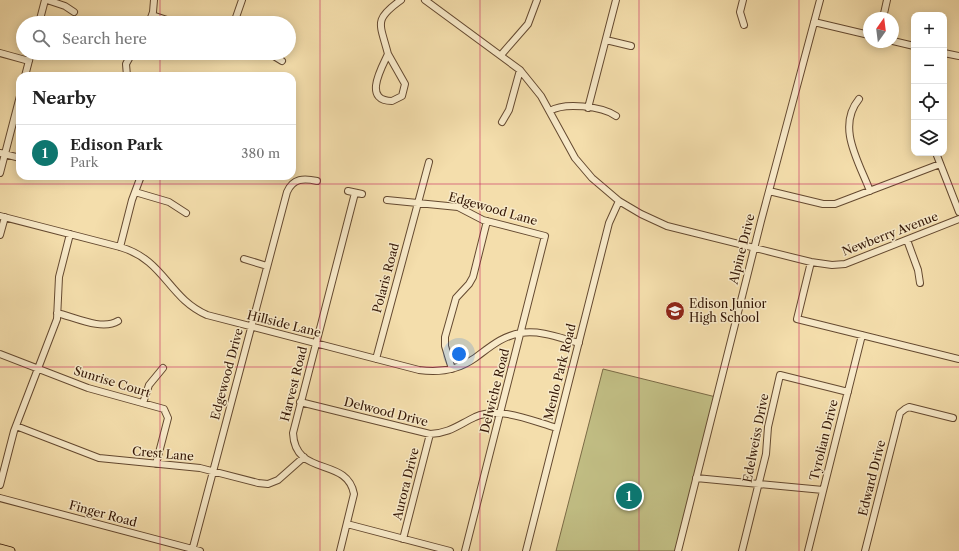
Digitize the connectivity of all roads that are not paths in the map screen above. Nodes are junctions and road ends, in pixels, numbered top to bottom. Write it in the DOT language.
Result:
graph roads {
  1 [pos="46,0"];
  2 [pos="154,0"];
  3 [pos="242,0"];
  4 [pos="401,0"];
  5 [pos="425,0"];
  6 [pos="537,0"];
  7 [pos="616,0"];
  8 [pos="743,0"];
  9 [pos="820,0"];
  10 [pos="887,0"];
  11 [pos="74,12"];
  12 [pos="884,12"];
  13 [pos="152,15"];
  14 [pos="41,16"];
  15 [pos="155,16"];
  16 [pos="236,16"];
  17 [pos="814,22"];
  18 [pos="744,25"];
  19 [pos="863,34"];
  20 [pos="606,40"];
  21 [pos="899,42"];
  22 [pos="911,45"];
  23 [pos="631,46"];
  24 [pos="0,53"];
  25 [pos="388,54"];
  26 [pos="947,54"];
  27 [pos="501,55"];
  28 [pos="959,56"];
  29 [pos="16,57"];
  30 [pos="25,60"];
  31 [pos="128,60"];
  32 [pos="29,61"];
  33 [pos="520,70"];
  34 [pos="26,72"];
  35 [pos="127,72"];
  36 [pos="859,99"];
  37 [pos="588,108"];
  38 [pos="16,109"];
  39 [pos="550,111"];
  40 [pos="616,116"];
  41 [pos="502,122"];
  42 [pos="2,153"];
  43 [pos="937,156"];
  44 [pos="16,157"];
  45 [pos="429,162"];
  46 [pos="940,164"];
  47 [pos="0,173"];
  48 [pos="140,180"];
  49 [pos="317,180"];
  50 [pos="348,191"];
  51 [pos="769,191"];
  52 [pos="870,191"];
  53 [pos="135,192"];
  54 [pos="355,193"];
  55 [pos="362,194"];
  56 [pos="387,200"];
  57 [pos="619,201"];
  58 [pos="418,203"];
  59 [pos="959,212"];
  60 [pos="186,213"];
  61 [pos="2,216"];
  62 [pos="959,220"];
  63 [pos="487,221"];
  64 [pos="70,234"];
  65 [pos="0,235"];
  66 [pos="545,236"];
  67 [pos="907,240"];
  68 [pos="120,247"];
  69 [pos="754,248"];
  70 [pos="244,259"];
  71 [pos="811,262"];
  72 [pos="267,266"];
  73 [pos="920,283"];
  74 [pos="57,313"];
  75 [pos="118,321"];
  76 [pos="251,327"];
  77 [pos="520,333"];
  78 [pos="862,335"];
  79 [pos="579,343"];
  80 [pos="316,344"];
  81 [pos="0,354"];
  82 [pos="376,359"];
  83 [pos="959,359"];
  84 [pos="163,368"];
  85 [pos="38,369"];
  86 [pos="452,369"];
  87 [pos="848,392"];
  88 [pos="143,402"];
  89 [pos="300,402"];
  90 [pos="500,413"];
  91 [pos="953,418"];
  92 [pos="16,426"];
  93 [pos="557,428"];
  94 [pos="430,434"];
  95 [pos="304,458"];
  96 [pos="156,464"];
  97 [pos="213,471"];
  98 [pos="696,478"];
  99 [pos="759,484"];
  100 [pos="0,485"];
  101 [pos="823,490"];
  102 [pos="0,498"];
  103 [pos="347,524"];
  104 [pos="403,539"];
  105 [pos="0,548"];
  106 [pos="193,550"];
  107 [pos="10,551"];
  108 [pos="200,551"];
  109 [pos="340,551"];
  110 [pos="450,551"];
  111 [pos="465,551"];
  112 [pos="526,551"];
  113 [pos="678,551"];
  114 [pos="742,551"];
  115 [pos="808,551"];
  116 [pos="865,551"];
  1 -- 11 [label="street"];
  1 -- 14 [label="street"];
  2 -- 13 [label="street"];
  3 -- 16 [label="street"];
  4 -- 25 [label="street"];
  5 -- 27 [label="street, Newberry Avenue"];
  6 -- 27 [label="street"];
  7 -- 20 [label="street"];
  8 -- 18 [label="street"];
  9 -- 17 [label="street, Alpine Drive"];
  10 -- 12 [label="street"];
  13 -- 15 [label="street"];
  17 -- 19 [label="street"];
  17 -- 51 [label="street, Alpine Drive"];
  20 -- 23 [label="street"];
  20 -- 37 [label="street"];
  21 -- 22 [label="street"];
  24 -- 29 [label="street"];
  25 -- 25 [label="street"];
  26 -- 28 [label="street"];
  27 -- 33 [label="street, Newberry Avenue"];
  30 -- 32 [label="street"];
  31 -- 35 [label="street"];
  32 -- 34 [label="street"];
  33 -- 39 [label="street, Newberry Avenue"];
  33 -- 41 [label="street"];
  36 -- 52 [label="street"];
  37 -- 39 [label="street"];
  37 -- 40 [label="street"];
  38 -- 42 [label="street"];
  39 -- 57 [label="street, Newberry Avenue"];
  42 -- 44 [label="street"];
  42 -- 47 [label="street"];
  43 -- 46 [label="street"];
  45 -- 58 [label="street, Polaris Road"];
  46 -- 52 [label="street"];
  46 -- 59 [label="street"];
  48 -- 53 [label="street"];
  49 -- 72 [label="street, Edgewood Drive"];
  50 -- 54 [label="street"];
  51 -- 52 [label="street"];
  51 -- 69 [label="street, Alpine Drive"];
  53 -- 60 [label="street"];
  53 -- 68 [label="street"];
  54 -- 55 [label="street"];
  54 -- 80 [label="street, Harvest Road"];
  56 -- 58 [label="street, Edgewood Lane"];
  57 -- 69 [label="street, Newberry Avenue"];
  57 -- 79 [label="street, Menlo Park Road"];
  58 -- 63 [label="street, Edgewood Lane"];
  58 -- 82 [label="street, Polaris Road"];
  61 -- 64 [label="street, Hillside Lane"];
  61 -- 65 [label="street"];
  62 -- 67 [label="street, Newberry Avenue"];
  63 -- 66 [label="street, Edgewood Lane"];
  63 -- 86 [label="street"];
  64 -- 68 [label="street, Hillside Lane"];
  64 -- 74 [label="street"];
  66 -- 77 [label="street, Delwiche Road"];
  67 -- 71 [label="street, Newberry Avenue"];
  67 -- 73 [label="street"];
  68 -- 76 [label="street, Hillside Lane"];
  69 -- 71 [label="street, Newberry Avenue"];
  69 -- 98 [label="street, Alpine Drive"];
  70 -- 72 [label="street"];
  71 -- 78 [label="street"];
  72 -- 76 [label="street, Edgewood Drive"];
  74 -- 75 [label="street"];
  74 -- 85 [label="street"];
  76 -- 80 [label="street, Hillside Lane"];
  76 -- 97 [label="street, Edgewood Drive"];
  77 -- 79 [label="street, Hillside Lane"];
  77 -- 86 [label="street, Hillside Lane"];
  77 -- 90 [label="street, Delwiche Road"];
  78 -- 83 [label="street"];
  78 -- 87 [label="street, Tyrolian Drive"];
  79 -- 93 [label="street, Menlo Park Road"];
  80 -- 82 [label="street, Hillside Lane"];
  80 -- 89 [label="street, Harvest Road"];
  81 -- 85 [label="street, Sunrise Court"];
  82 -- 86 [label="street, Hillside Lane"];
  84 -- 88 [label="street"];
  85 -- 88 [label="street, Sunrise Court"];
  85 -- 92 [label="street"];
  87 -- 99 [label="street, Edelweiss Drive"];
  87 -- 101 [label="street, Tyrolian Drive"];
  88 -- 96 [label="street, Sunrise Court"];
  89 -- 94 [label="street, Delwood Drive"];
  89 -- 95 [label="street, Harvest Road"];
  90 -- 93 [label="street, Delwood Drive"];
  90 -- 94 [label="street, Delwood Drive"];
  90 -- 111 [label="street, Delwiche Road"];
  91 -- 116 [label="street, Edward Drive"];
  92 -- 96 [label="street, Crest Lane"];
  92 -- 100 [label="street"];
  93 -- 112 [label="street, Menlo Park Road"];
  94 -- 104 [label="street, Aurora Drive"];
  95 -- 97 [label="street, Crest Lane"];
  95 -- 103 [label="street"];
  96 -- 97 [label="street, Crest Lane"];
  97 -- 106 [label="street, Edgewood Drive"];
  98 -- 99 [label="street"];
  98 -- 113 [label="street, Alpine Drive"];
  99 -- 101 [label="street"];
  99 -- 114 [label="street, Edelweiss Drive"];
  101 -- 115 [label="street, Tyrolian Drive"];
  102 -- 106 [label="street, Finger Road"];
  103 -- 104 [label="street"];
  103 -- 109 [label="street"];
  104 -- 110 [label="street"];
  105 -- 107 [label="main road"];
  106 -- 108 [label="street, Finger Road"];
}
